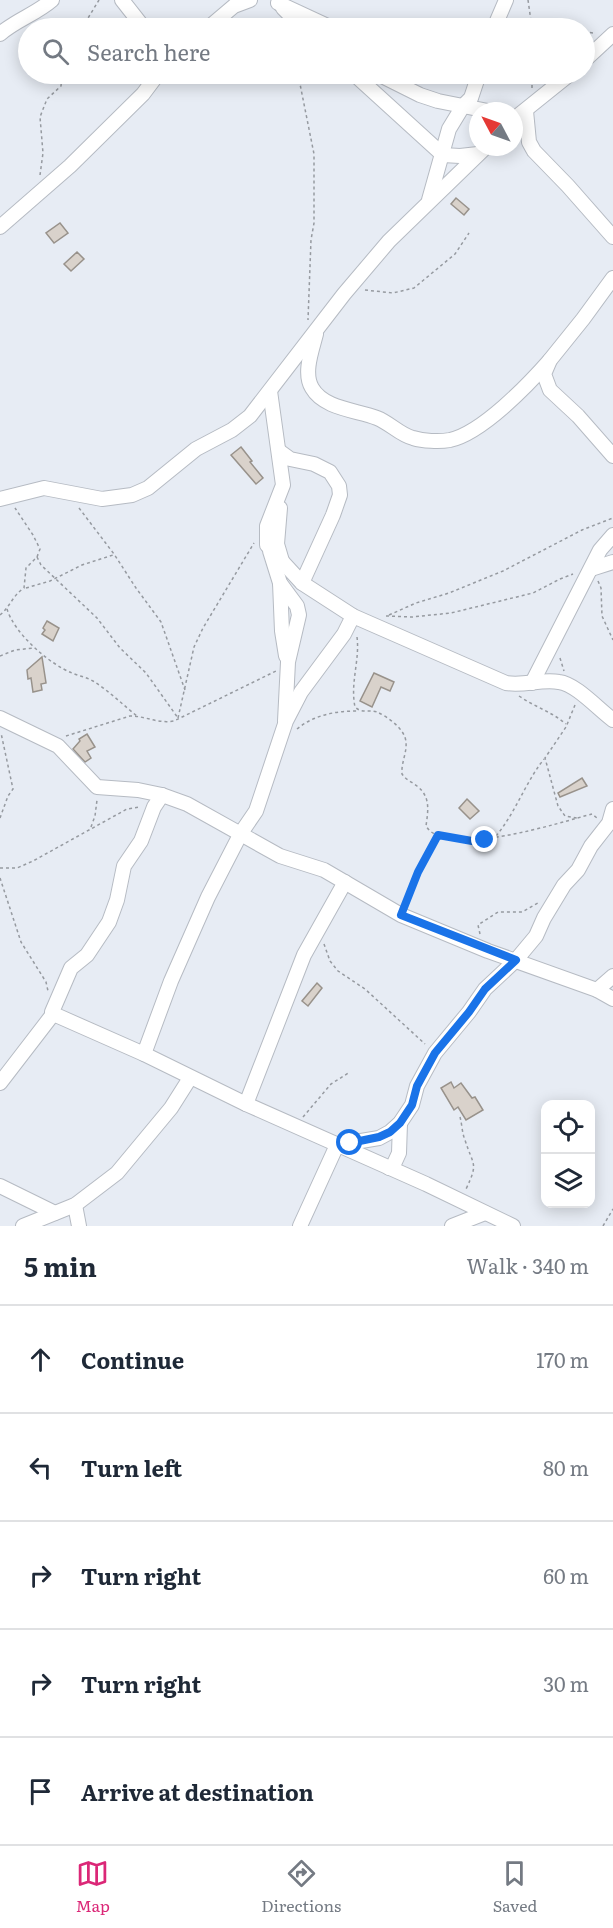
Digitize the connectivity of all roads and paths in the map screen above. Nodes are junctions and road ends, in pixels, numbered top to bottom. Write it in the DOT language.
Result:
graph roads {
  1 [pos="52,0"];
  2 [pos="99,0"];
  3 [pos="122,0"];
  4 [pos="250,0"];
  5 [pos="506,0"];
  6 [pos="528,0"];
  7 [pos="277,1"];
  8 [pos="21,18"];
  9 [pos="88,18"];
  10 [pos="136,18"];
  11 [pos="220,18"];
  12 [pos="293,18"];
  13 [pos="312,18"];
  14 [pos="498,18"];
  15 [pos="530,18"];
  16 [pos="18,20"];
  17 [pos="0,34"];
  18 [pos="613,34"];
  19 [pos="595,51"];
  20 [pos="62,84"];
  21 [pos="150,84"];
  22 [pos="300,84"];
  23 [pos="365,84"];
  24 [pos="398,84"];
  25 [pos="476,84"];
  26 [pos="557,84"];
  27 [pos="463,106"];
  28 [pos="469,107"];
  29 [pos="523,111"];
  30 [pos="523,129"];
  31 [pos="469,154"];
  32 [pos="443,155"];
  33 [pos="476,156"];
  34 [pos="38,194"];
  35 [pos="429,202"];
  36 [pos="0,227"];
  37 [pos="469,233"];
  38 [pos="613,237"];
  39 [pos="613,278"];
  40 [pos="365,290"];
  41 [pos="312,324"];
  42 [pos="550,360"];
  43 [pos="270,391"];
  44 [pos="279,451"];
  45 [pos="613,456"];
  46 [pos="283,485"];
  47 [pos="69,494"];
  48 [pos="4,498"];
  49 [pos="613,518"];
  50 [pos="613,535"];
  51 [pos="255,542"];
  52 [pos="270,551"];
  53 [pos="114,554"];
  54 [pos="37,557"];
  55 [pos="282,561"];
  56 [pos="613,562"];
  57 [pos="591,569"];
  58 [pos="57,578"];
  59 [pos="302,583"];
  60 [pos="24,588"];
  61 [pos="7,609"];
  62 [pos="0,615"];
  63 [pos="351,626"];
  64 [pos="613,640"];
  65 [pos="35,648"];
  66 [pos="558,653"];
  67 [pos="0,656"];
  68 [pos="288,662"];
  69 [pos="506,683"];
  70 [pos="532,683"];
  71 [pos="185,690"];
  72 [pos="575,690"];
  73 [pos="359,711"];
  74 [pos="138,716"];
  75 [pos="0,718"];
  76 [pos="178,719"];
  77 [pos="613,720"];
  78 [pos="567,725"];
  79 [pos="284,726"];
  80 [pos="58,746"];
  81 [pos="278,746"];
  82 [pos="545,758"];
  83 [pos="97,787"];
  84 [pos="162,795"];
  85 [pos="154,807"];
  86 [pos="613,810"];
  87 [pos="597,817"];
  88 [pos="0,818"];
  89 [pos="578,818"];
  90 [pos="90,829"];
  91 [pos="241,833"];
  92 [pos="438,835"];
  93 [pos="496,836"];
  94 [pos="0,868"];
  95 [pos="0,878"];
  96 [pos="345,882"];
  97 [pos="545,898"];
  98 [pos="401,915"];
  99 [pos="319,929"];
  100 [pos="489,951"];
  101 [pos="516,960"];
  102 [pos="613,976"];
  103 [pos="597,990"];
  104 [pos="613,999"];
  105 [pos="52,1014"];
  106 [pos="144,1053"];
  107 [pos="435,1053"];
  108 [pos="350,1072"];
  109 [pos="190,1078"];
  110 [pos="0,1083"];
  111 [pos="246,1104"];
  112 [pos="460,1117"];
  113 [pos="400,1123"];
  114 [pos="289,1124"];
  115 [pos="337,1145"];
  116 [pos="388,1168"];
  117 [pos="0,1186"];
  118 [pos="461,1201"];
  119 [pos="75,1204"];
  120 [pos="613,1209"];
  121 [pos="55,1213"];
  122 [pos="485,1213"];
  123 [pos="23,1226"];
  124 [pos="79,1226"];
  125 [pos="300,1226"];
  126 [pos="452,1226"];
  127 [pos="513,1226"];
  128 [pos="603,1226"];
  1 -- 8 [label="street"];
  2 -- 9 [label="path"];
  3 -- 10 [label="street"];
  4 -- 11 [label="street"];
  5 -- 14 [label="street"];
  6 -- 15 [label="path"];
  7 -- 12 [label="street"];
  7 -- 13 [label="street"];
  16 -- 17 [label="street"];
  18 -- 19 [label="street"];
  20 -- 34 [label="path"];
  21 -- 34 [label="street"];
  22 -- 41 [label="path"];
  23 -- 32 [label="street"];
  24 -- 27 [label="street"];
  25 -- 27 [label="street"];
  26 -- 29 [label="street"];
  27 -- 28 [label="street"];
  27 -- 32 [label="street"];
  30 -- 38 [label="street"];
  31 -- 32 [label="street"];
  32 -- 35 [label="street"];
  33 -- 35 [label="street"];
  34 -- 36 [label="street"];
  35 -- 41 [label="street"];
  37 -- 40 [label="path"];
  39 -- 42 [label="street"];
  41 -- 42 [label="street"];
  41 -- 43 [label="street"];
  42 -- 45 [label="street"];
  43 -- 44 [label="street"];
  43 -- 47 [label="street"];
  44 -- 46 [label="street"];
  44 -- 59 [label="street"];
  46 -- 52 [label="street"];
  46 -- 55 [label="street"];
  47 -- 48 [label="street"];
  47 -- 53 [label="path"];
  48 -- 54 [label="path"];
  49 -- 57 [label="path"];
  50 -- 57 [label="street"];
  51 -- 71 [label="path"];
  52 -- 55 [label="street"];
  52 -- 68 [label="street"];
  53 -- 58 [label="path"];
  53 -- 71 [label="path"];
  54 -- 58 [label="path"];
  54 -- 60 [label="path"];
  55 -- 59 [label="street"];
  56 -- 57 [label="street"];
  57 -- 64 [label="path"];
  57 -- 70 [label="street"];
  58 -- 60 [label="path"];
  58 -- 76 [label="path"];
  59 -- 63 [label="street"];
  60 -- 61 [label="path"];
  61 -- 62 [label="path"];
  61 -- 65 [label="path"];
  63 -- 69 [label="street"];
  63 -- 73 [label="path"];
  63 -- 79 [label="street"];
  65 -- 67 [label="path"];
  65 -- 74 [label="path"];
  66 -- 72 [label="path"];
  68 -- 76 [label="path"];
  68 -- 79 [label="street"];
  69 -- 70 [label="street"];
  69 -- 78 [label="path"];
  70 -- 72 [label="street"];
  71 -- 76 [label="path"];
  72 -- 77 [label="street"];
  72 -- 78 [label="path"];
  73 -- 81 [label="path"];
  73 -- 92 [label="path"];
  74 -- 76 [label="path"];
  74 -- 80 [label="path"];
  75 -- 80 [label="street"];
  75 -- 88 [label="path"];
  78 -- 82 [label="path"];
  79 -- 81 [label="street"];
  80 -- 83 [label="street"];
  81 -- 91 [label="street"];
  82 -- 89 [label="path"];
  82 -- 93 [label="path"];
  83 -- 84 [label="street"];
  83 -- 90 [label="path"];
  84 -- 85 [label="street"];
  84 -- 91 [label="street"];
  85 -- 90 [label="path"];
  85 -- 105 [label="street"];
  86 -- 101 [label="street"];
  87 -- 89 [label="path"];
  89 -- 93 [label="path"];
  90 -- 94 [label="path"];
  91 -- 96 [label="street"];
  91 -- 106 [label="street"];
  92 -- 93 [label="path"];
  92 -- 98 [label="path"];
  95 -- 105 [label="path"];
  96 -- 98 [label="street"];
  96 -- 99 [label="street"];
  97 -- 100 [label="path"];
  98 -- 100 [label="street"];
  99 -- 107 [label="path"];
  99 -- 111 [label="street"];
  100 -- 101 [label="street"];
  101 -- 103 [label="street"];
  101 -- 107 [label="street"];
  102 -- 103 [label="street"];
  103 -- 104 [label="street"];
  105 -- 106 [label="street"];
  105 -- 110 [label="street"];
  106 -- 109 [label="street"];
  107 -- 113 [label="street"];
  108 -- 114 [label="path"];
  109 -- 111 [label="street"];
  109 -- 119 [label="street"];
  111 -- 114 [label="street"];
  112 -- 118 [label="path"];
  113 -- 115 [label="street"];
  113 -- 116 [label="street"];
  114 -- 115 [label="street"];
  115 -- 116 [label="street"];
  115 -- 125 [label="street"];
  116 -- 118 [label="street"];
  117 -- 121 [label="street"];
  118 -- 122 [label="street"];
  119 -- 121 [label="street"];
  119 -- 124 [label="street"];
  120 -- 128 [label="path"];
  121 -- 123 [label="street"];
  122 -- 126 [label="street"];
  122 -- 127 [label="street"];
}
